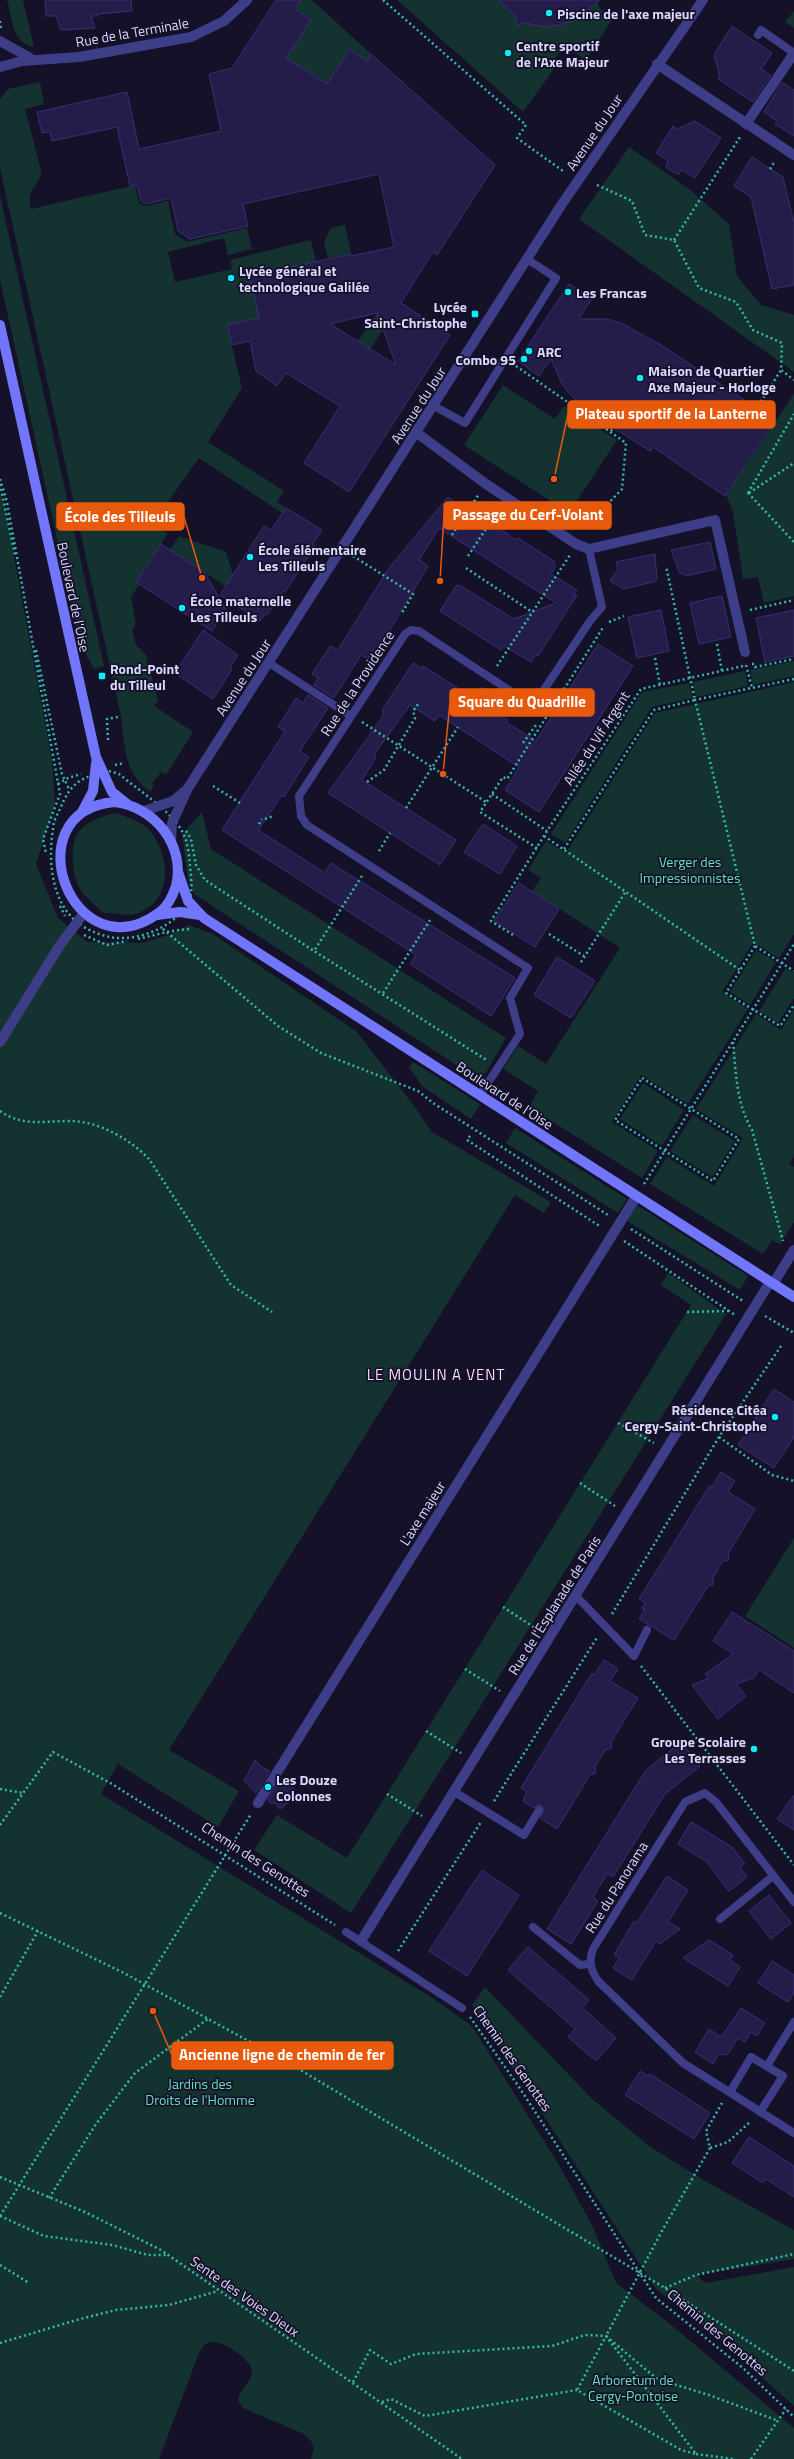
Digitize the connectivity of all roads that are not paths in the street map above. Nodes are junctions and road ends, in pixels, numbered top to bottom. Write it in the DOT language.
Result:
graph roads {
  1 [pos="247,0"];
  2 [pos="703,0"];
  3 [pos="758,35"];
  4 [pos="0,41"];
  5 [pos="794,53"];
  6 [pos="34,59"];
  7 [pos="657,64"];
  8 [pos="0,67"];
  9 [pos="746,124"];
  10 [pos="794,155"];
  11 [pos="527,259"];
  12 [pos="0,324"];
  13 [pos="434,406"];
  14 [pos="417,433"];
  15 [pos="589,548"];
  16 [pos="745,652"];
  17 [pos="268,663"];
  18 [pos="351,716"];
  19 [pos="95,773"];
  20 [pos="188,788"];
  21 [pos="127,804"];
  22 [pos="144,811"];
  23 [pos="81,814"];
  24 [pos="171,841"];
  25 [pos="178,872"];
  26 [pos="84,913"];
  27 [pos="154,916"];
  28 [pos="202,916"];
  29 [pos="0,1042"];
  30 [pos="480,1095"];
  31 [pos="636,1197"];
  32 [pos="793,1252"];
  33 [pos="771,1283"];
  34 [pos="794,1297"];
  35 [pos="576,1596"];
  36 [pos="647,1630"];
  37 [pos="453,1791"];
  38 [pos="258,1803"];
  39 [pos="538,1810"];
  40 [pos="773,1876"];
  41 [pos="794,1902"];
  42 [pos="720,1919"];
  43 [pos="533,1927"];
  44 [pos="346,1932"];
  45 [pos="361,1941"];
  46 [pos="590,1964"];
  47 [pos="462,2008"];
  48 [pos="794,2022"];
  49 [pos="767,2066"];
  50 [pos="730,2092"];
  51 [pos="760,2112"];
  52 [pos="794,2133"];
  1 -- 6 [label="street, Rue de la Terminale"];
  2 -- 7 [label="street, Avenue du Jour"];
  3 -- 5 [label="lane"];
  4 -- 6 [label="street"];
  5 -- 9 [label="street"];
  6 -- 8 [label="street, Rue de la Terminale"];
  7 -- 9 [label="street"];
  7 -- 11 [label="street, Avenue du Jour"];
  9 -- 10 [label="street"];
  11 -- 13 [label="street, Avenue du Jour"];
  11 -- 13 [label="lane"];
  12 -- 19 [label="main road, Boulevard de l'Oise"];
  13 -- 14 [label="street, Avenue du Jour"];
  14 -- 15 [label="street"];
  14 -- 17 [label="street, Avenue du Jour"];
  15 -- 16 [label="street"];
  15 -- 18 [label="lane, Rue de la Providence"];
  17 -- 18 [label="lane"];
  17 -- 20 [label="street, Avenue du Jour"];
  18 -- 30 [label="lane, Rue de la Providence"];
  19 -- 21 [label="main road, Boulevard de l'Oise"];
  19 -- 23 [label="main road, Boulevard de l'Oise"];
  20 -- 22 [label="street, Avenue du Jour"];
  20 -- 24 [label="street, Avenue du Jour"];
  21 -- 22 [label="main road"];
  21 -- 23 [label="main road"];
  22 -- 24 [label="main road"];
  23 -- 26 [label="main road"];
  24 -- 25 [label="main road"];
  25 -- 27 [label="main road"];
  25 -- 28 [label="main road, Boulevard de l'Oise"];
  26 -- 27 [label="main road"];
  26 -- 29 [label="street"];
  27 -- 28 [label="main road, Boulevard de l'Oise"];
  28 -- 30 [label="main road, Boulevard de l'Oise"];
  30 -- 31 [label="main road, Boulevard de l'Oise"];
  31 -- 33 [label="main road, Boulevard de l'Oise"];
  31 -- 38 [label="street, L'axe majeur"];
  32 -- 33 [label="street, Rue de l'Esplanade de Paris"];
  33 -- 34 [label="main road, Boulevard de l'Oise"];
  33 -- 35 [label="street, Rue de l'Esplanade de Paris"];
  35 -- 36 [label="lane"];
  35 -- 37 [label="street, Rue de l'Esplanade de Paris"];
  37 -- 39 [label="lane"];
  37 -- 45 [label="street, Rue de l'Esplanade de Paris"];
  40 -- 41 [label="lane, Rue du Panorama"];
  40 -- 42 [label="lane"];
  40 -- 46 [label="lane, Rue du Panorama"];
  43 -- 46 [label="lane"];
  44 -- 45 [label="lane, Chemin des Genottes"];
  45 -- 47 [label="lane, Chemin des Genottes"];
  46 -- 50 [label="lane"];
  48 -- 49 [label="lane"];
  49 -- 50 [label="lane"];
  49 -- 51 [label="lane"];
  50 -- 51 [label="lane"];
  51 -- 52 [label="lane"];
}
